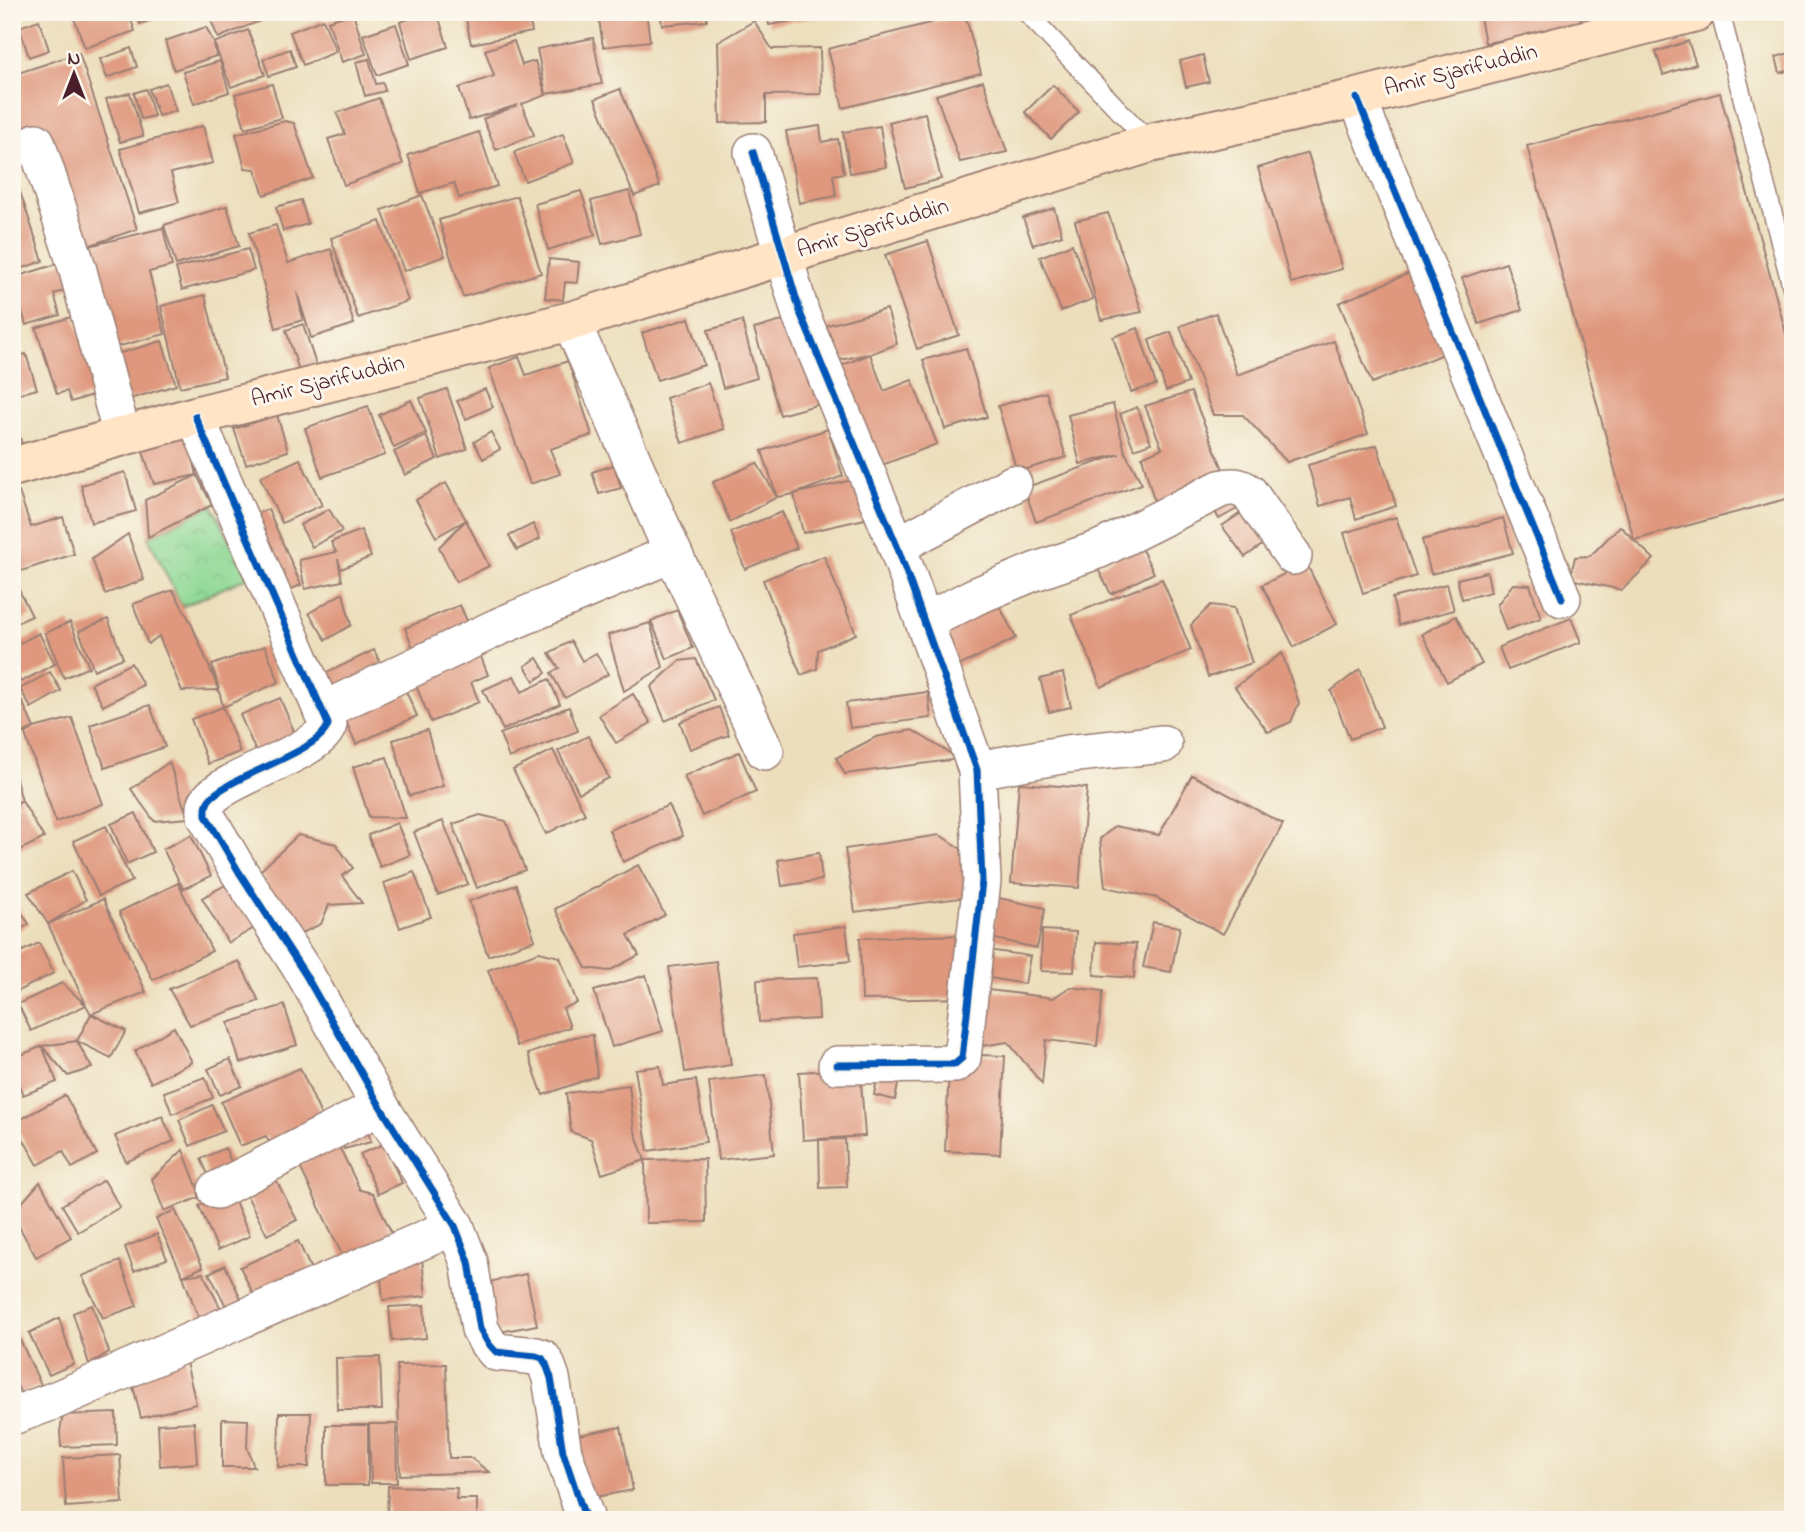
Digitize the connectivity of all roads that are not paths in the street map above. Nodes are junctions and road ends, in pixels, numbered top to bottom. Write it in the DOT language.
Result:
graph roads {
  1 [pos="1026,12"];
  2 [pos="1696,12"];
  3 [pos="1720,12"];
  4 [pos="1357,98"];
  5 [pos="36,142"];
  6 [pos="1150,143"];
  7 [pos="752,152"];
  8 [pos="785,256"];
  9 [pos="1793,291"];
  10 [pos="571,321"];
  11 [pos="195,416"];
  12 [pos="122,436"];
  13 [pos="12,467"];
  14 [pos="1013,484"];
  15 [pos="897,546"];
  16 [pos="673,553"];
  17 [pos="1293,556"];
  18 [pos="1562,598"];
  19 [pos="925,622"];
  20 [pos="322,711"];
  21 [pos="1163,744"];
  22 [pos="765,751"];
  23 [pos="977,770"];
  24 [pos="837,1065"];
  25 [pos="380,1106"];
  26 [pos="217,1190"];
  27 [pos="455,1226"];
  28 [pos="12,1416"];
  29 [pos="586,1520"];
  1 -- 6 [label="lane"];
  2 -- 4 [label="main road, Amir Sjarifuddin"];
  3 -- 9 [label="lane"];
  4 -- 6 [label="main road, Amir Sjarifuddin"];
  4 -- 18 [label="street"];
  5 -- 12 [label="street"];
  6 -- 8 [label="main road, Amir Sjarifuddin"];
  7 -- 8 [label="street"];
  8 -- 10 [label="main road, Amir Sjarifuddin"];
  8 -- 15 [label="street"];
  10 -- 11 [label="main road, Amir Sjarifuddin"];
  10 -- 16 [label="street"];
  11 -- 12 [label="main road, Amir Sjarifuddin"];
  11 -- 20 [label="street"];
  12 -- 13 [label="main road, Amir Sjarifuddin"];
  14 -- 15 [label="street"];
  15 -- 19 [label="street"];
  16 -- 20 [label="street"];
  16 -- 22 [label="street"];
  17 -- 19 [label="street"];
  19 -- 23 [label="street"];
  20 -- 25 [label="street"];
  21 -- 23 [label="street"];
  23 -- 24 [label="street"];
  25 -- 26 [label="street"];
  25 -- 27 [label="street"];
  27 -- 28 [label="street"];
  27 -- 29 [label="street"];
}
